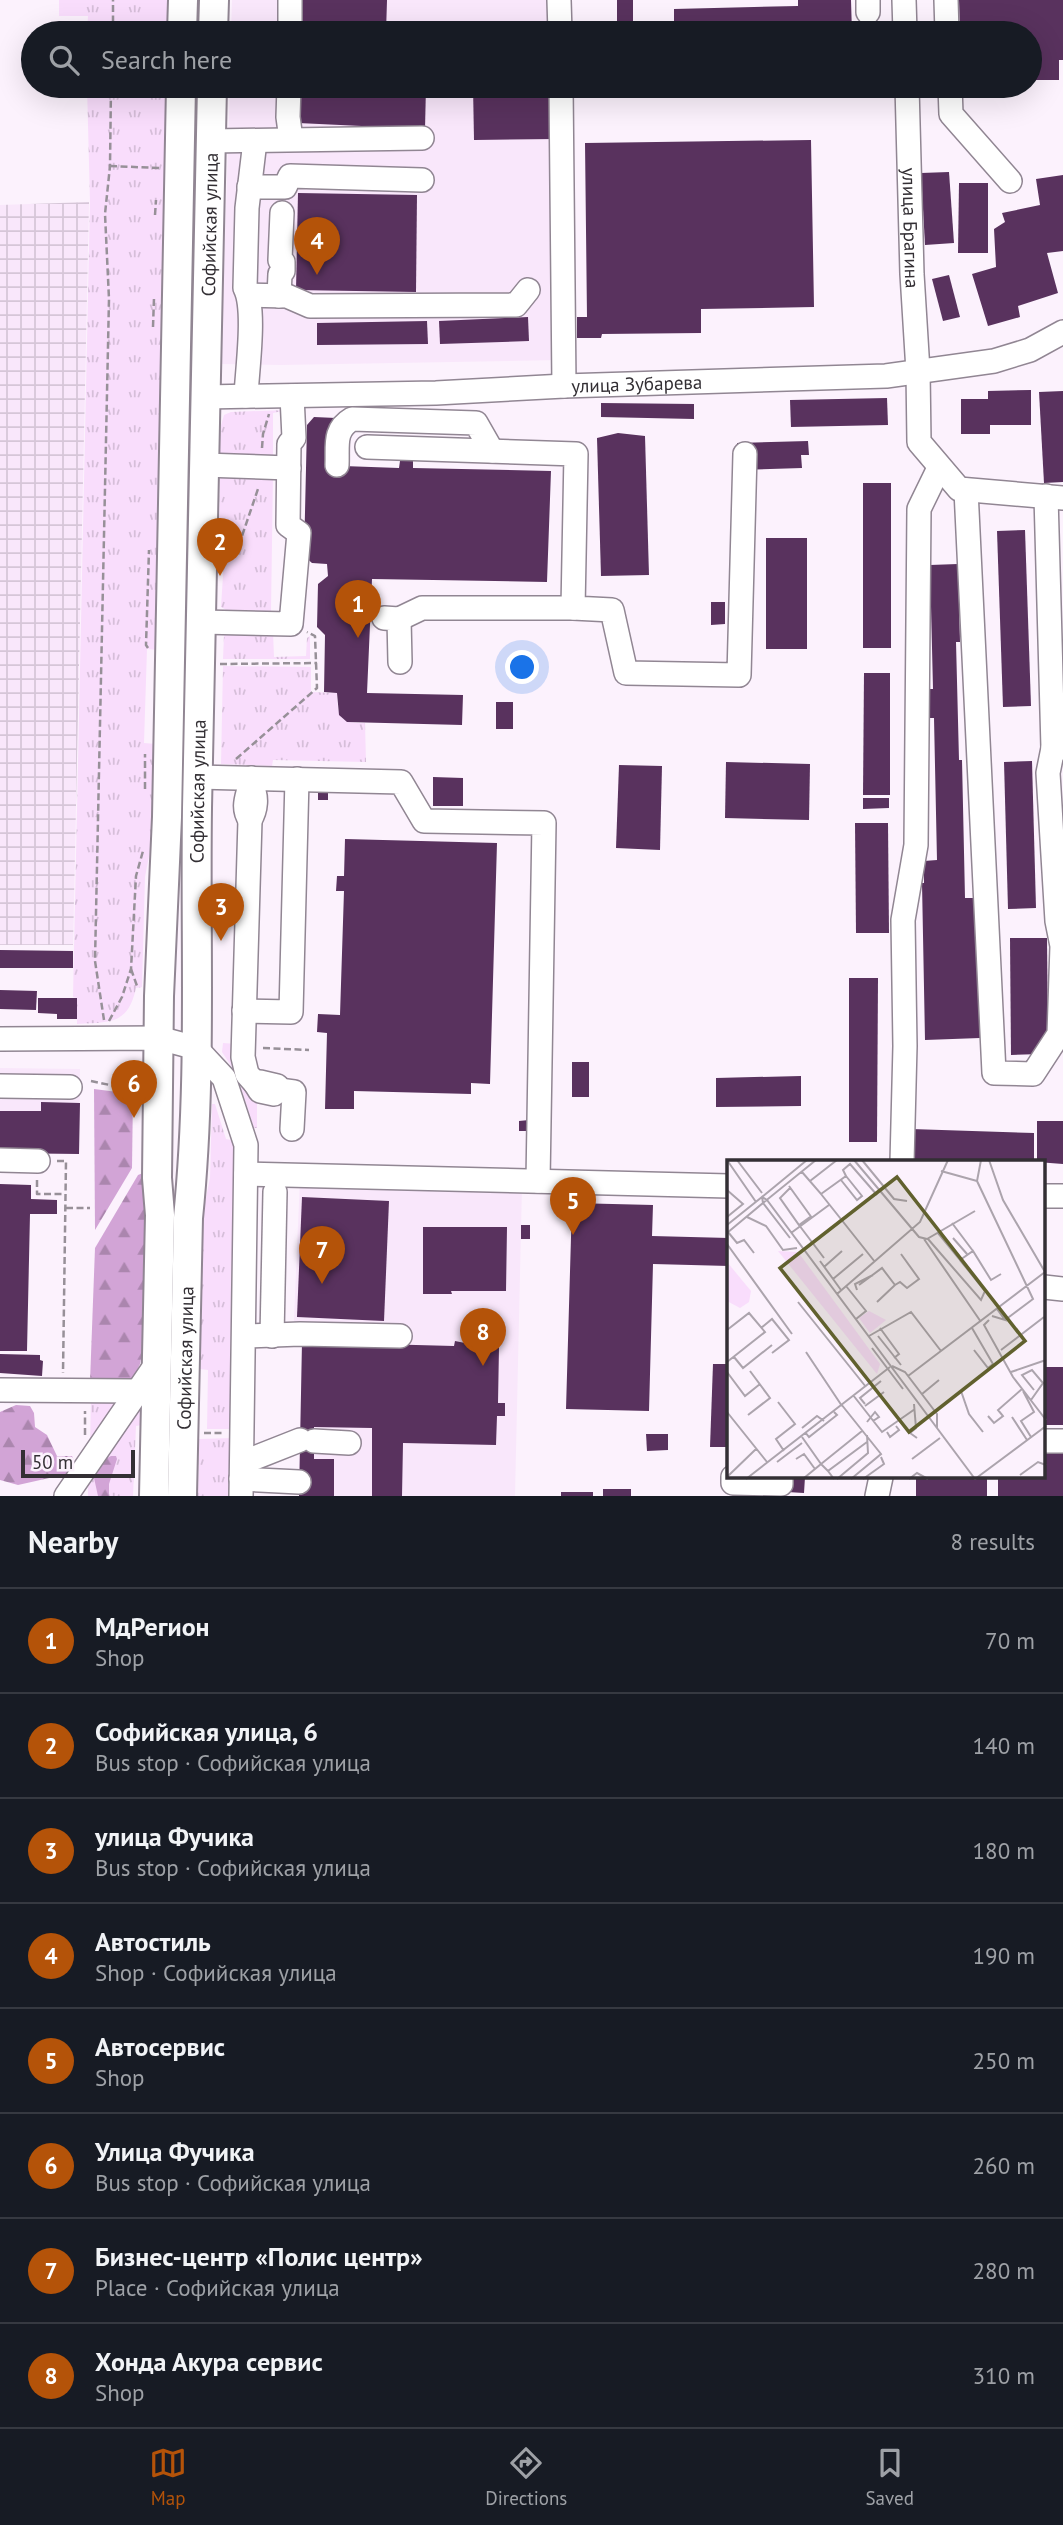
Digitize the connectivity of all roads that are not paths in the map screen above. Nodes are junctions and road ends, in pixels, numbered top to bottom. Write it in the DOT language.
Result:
graph roads {
  1 [pos="183,0"];
  2 [pos="214,0"];
  3 [pos="290,0"];
  4 [pos="559,0"];
  5 [pos="904,0"];
  6 [pos="946,0"];
  7 [pos="182,21"];
  8 [pos="213,21"];
  9 [pos="290,21"];
  10 [pos="560,21"];
  11 [pos="905,21"];
  12 [pos="947,21"];
  13 [pos="181,98"];
  14 [pos="212,98"];
  15 [pos="289,98"];
  16 [pos="561,98"];
  17 [pos="907,98"];
  18 [pos="950,98"];
  19 [pos="422,138"];
  20 [pos="291,139"];
  21 [pos="211,141"];
  22 [pos="256,141"];
  23 [pos="422,180"];
  24 [pos="1010,181"];
  25 [pos="249,187"];
  26 [pos="282,213"];
  27 [pos="528,289"];
  28 [pos="249,295"];
  29 [pos="279,296"];
  30 [pos="1063,332"];
  31 [pos="918,371"];
  32 [pos="564,386"];
  33 [pos="292,396"];
  34 [pos="205,397"];
  35 [pos="257,397"];
  36 [pos="367,447"];
  37 [pos="492,451"];
  38 [pos="745,454"];
  39 [pos="204,465"];
  40 [pos="337,466"];
  41 [pos="289,468"];
  42 [pos="938,470"];
  43 [pos="966,490"];
  44 [pos="1055,497"];
  45 [pos="573,608"];
  46 [pos="201,622"];
  47 [pos="400,662"];
  48 [pos="1058,748"];
  49 [pos="206,777"];
  50 [pos="297,779"];
  51 [pos="251,782"];
  52 [pos="244,1011"];
  53 [pos="0,1039"];
  54 [pos="159,1046"];
  55 [pos="196,1048"];
  56 [pos="0,1055"];
  57 [pos="80,1084"];
  58 [pos="0,1086"];
  59 [pos="292,1129"];
  60 [pos="0,1160"];
  61 [pos="902,1160"];
  62 [pos="38,1161"];
  63 [pos="246,1174"];
  64 [pos="538,1181"];
  65 [pos="727,1186"];
  66 [pos="275,1192"];
  67 [pos="244,1336"];
  68 [pos="272,1336"];
  69 [pos="400,1336"];
  70 [pos="157,1363"];
  71 [pos="0,1390"];
  72 [pos="136,1391"];
  73 [pos="349,1443"];
  74 [pos="733,1478"];
  75 [pos="781,1478"];
  76 [pos="881,1478"];
  77 [pos="241,1479"];
  78 [pos="299,1482"];
  79 [pos="66,1496"];
  80 [pos="154,1496"];
  81 [pos="182,1496"];
  82 [pos="877,1496"];
  1 -- 7 [label="main road"];
  2 -- 8 [label="main road"];
  3 -- 9 [label="street"];
  4 -- 10 [label="street"];
  5 -- 11 [label="street"];
  6 -- 12 [label="street"];
  13 -- 54 [label="main road, Софийская улица"];
  14 -- 21 [label="main road, Софийская улица"];
  15 -- 20 [label="street"];
  16 -- 32 [label="street"];
  17 -- 31 [label="street, улица Брагина"];
  18 -- 24 [label="street"];
  19 -- 20 [label="street"];
  20 -- 22 [label="street"];
  21 -- 22 [label="street"];
  21 -- 34 [label="main road, Софийская улица"];
  22 -- 25 [label="street"];
  23 -- 25 [label="street"];
  25 -- 28 [label="street"];
  26 -- 29 [label="street"];
  27 -- 29 [label="street"];
  28 -- 29 [label="street"];
  28 -- 35 [label="street"];
  30 -- 31 [label="street, улица Зубарева"];
  31 -- 32 [label="street, улица Зубарева"];
  31 -- 43 [label="street, улица Брагина"];
  32 -- 33 [label="street, улица Зубарева"];
  33 -- 35 [label="street, улица Зубарева"];
  33 -- 41 [label="street"];
  34 -- 35 [label="street, улица Зубарева"];
  34 -- 39 [label="main road, Софийская улица"];
  36 -- 37 [label="street"];
  37 -- 40 [label="street"];
  37 -- 45 [label="street"];
  38 -- 45 [label="street"];
  39 -- 41 [label="street"];
  39 -- 46 [label="main road, Софийская улица"];
  41 -- 46 [label="street"];
  42 -- 61 [label="street"];
  43 -- 44 [label="street"];
  43 -- 48 [label="street"];
  44 -- 48 [label="street"];
  45 -- 47 [label="street"];
  46 -- 49 [label="main road, Софийская улица"];
  49 -- 51 [label="street"];
  49 -- 55 [label="main road, Софийская улица"];
  50 -- 51 [label="street"];
  50 -- 52 [label="street"];
  50 -- 64 [label="street"];
  51 -- 52 [label="street"];
  52 -- 59 [label="street"];
  53 -- 54 [label="street"];
  54 -- 55 [label="street"];
  54 -- 56 [label="street"];
  54 -- 70 [label="main road, Софийская улица"];
  55 -- 63 [label="street"];
  55 -- 81 [label="main road, Софийская улица"];
  57 -- 58 [label="street"];
  60 -- 62 [label="street"];
  63 -- 64 [label="street"];
  63 -- 67 [label="street"];
  64 -- 65 [label="street"];
  66 -- 68 [label="street"];
  67 -- 68 [label="street"];
  67 -- 77 [label="street"];
  68 -- 69 [label="street"];
  70 -- 72 [label="street"];
  70 -- 80 [label="main road, Софийская улица"];
  71 -- 72 [label="street"];
  72 -- 79 [label="street"];
  73 -- 77 [label="street"];
  74 -- 75 [label="street"];
  76 -- 82 [label="street"];
  77 -- 78 [label="street"];
}
